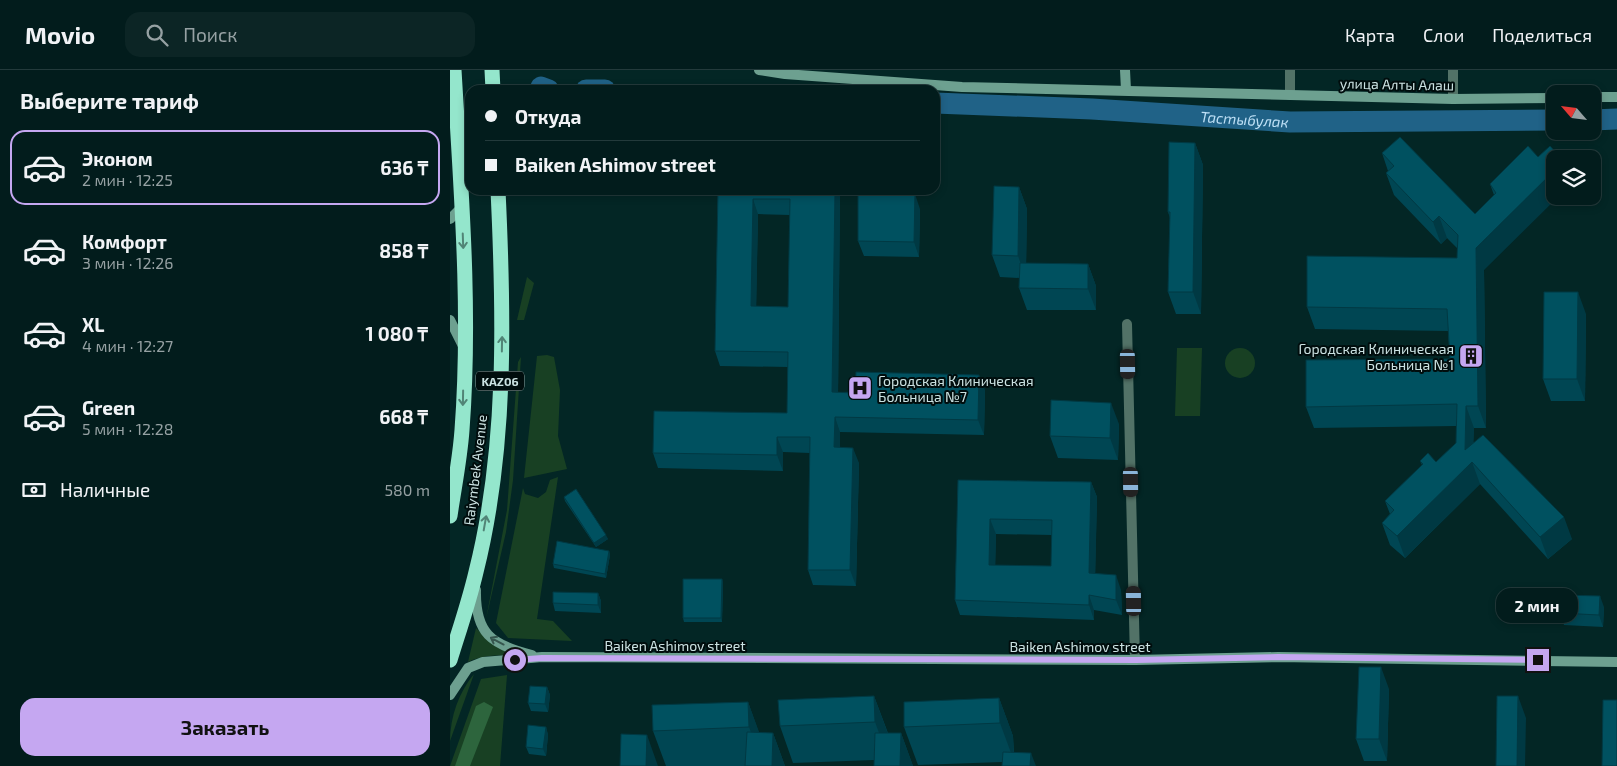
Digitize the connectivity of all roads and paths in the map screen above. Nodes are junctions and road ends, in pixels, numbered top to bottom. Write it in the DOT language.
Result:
graph roads {
  1 [pos="454,70"];
  2 [pos="492,70"];
  3 [pos="759,70"];
  4 [pos="1125,70"];
  5 [pos="1290,70"];
  6 [pos="1453,70"];
  7 [pos="493,85"];
  8 [pos="935,85"];
  9 [pos="940,85"];
  10 [pos="1126,90"];
  11 [pos="1290,95"];
  12 [pos="1601,97"];
  13 [pos="1617,97"];
  14 [pos="1546,98"];
  15 [pos="1453,99"];
  16 [pos="498,195"];
  17 [pos="462,207"];
  18 [pos="450,219"];
  19 [pos="450,320"];
  20 [pos="1127,324"];
  21 [pos="464,349"];
  22 [pos="450,516"];
  23 [pos="476,571"];
  24 [pos="542,658"];
  25 [pos="450,660"];
  26 [pos="1136,660"];
  27 [pos="1617,662"];
  28 [pos="450,695"];
  1 -- 17 [label="highway, Raiymbek Avenue / KАZ06"];
  2 -- 7 [label="highway"];
  3 -- 8 [label="main road, улица Алты Алаш"];
  4 -- 10 [label="main road"];
  5 -- 11 [label="street"];
  6 -- 15 [label="street"];
  9 -- 10 [label="main road, улица Алты Алаш"];
  10 -- 11 [label="main road, улица Алты Алаш"];
  11 -- 15 [label="main road, улица Алты Алаш"];
  12 -- 13 [label="main road"];
  14 -- 15 [label="main road, улица Алты Алаш"];
  23 -- 16 [label="highway, Raiymbek Avenue / KАZ06, one-way"];
  17 -- 18 [label="main road"];
  17 -- 21 [label="highway, Raiymbek Avenue / KАZ06, one-way"];
  19 -- 21 [label="main road"];
  20 -- 26 [label="street"];
  21 -- 22 [label="highway, Raiymbek Avenue / KАZ06, one-way"];
  24 -- 23 [label="main road, one-way"];
  23 -- 25 [label="highway, Raiymbek Avenue / KАZ06"];
  24 -- 26 [label="main road, Baiken Ashimov street"];
  24 -- 28 [label="main road"];
  26 -- 27 [label="main road, Baiken Ashimov street"];
}
